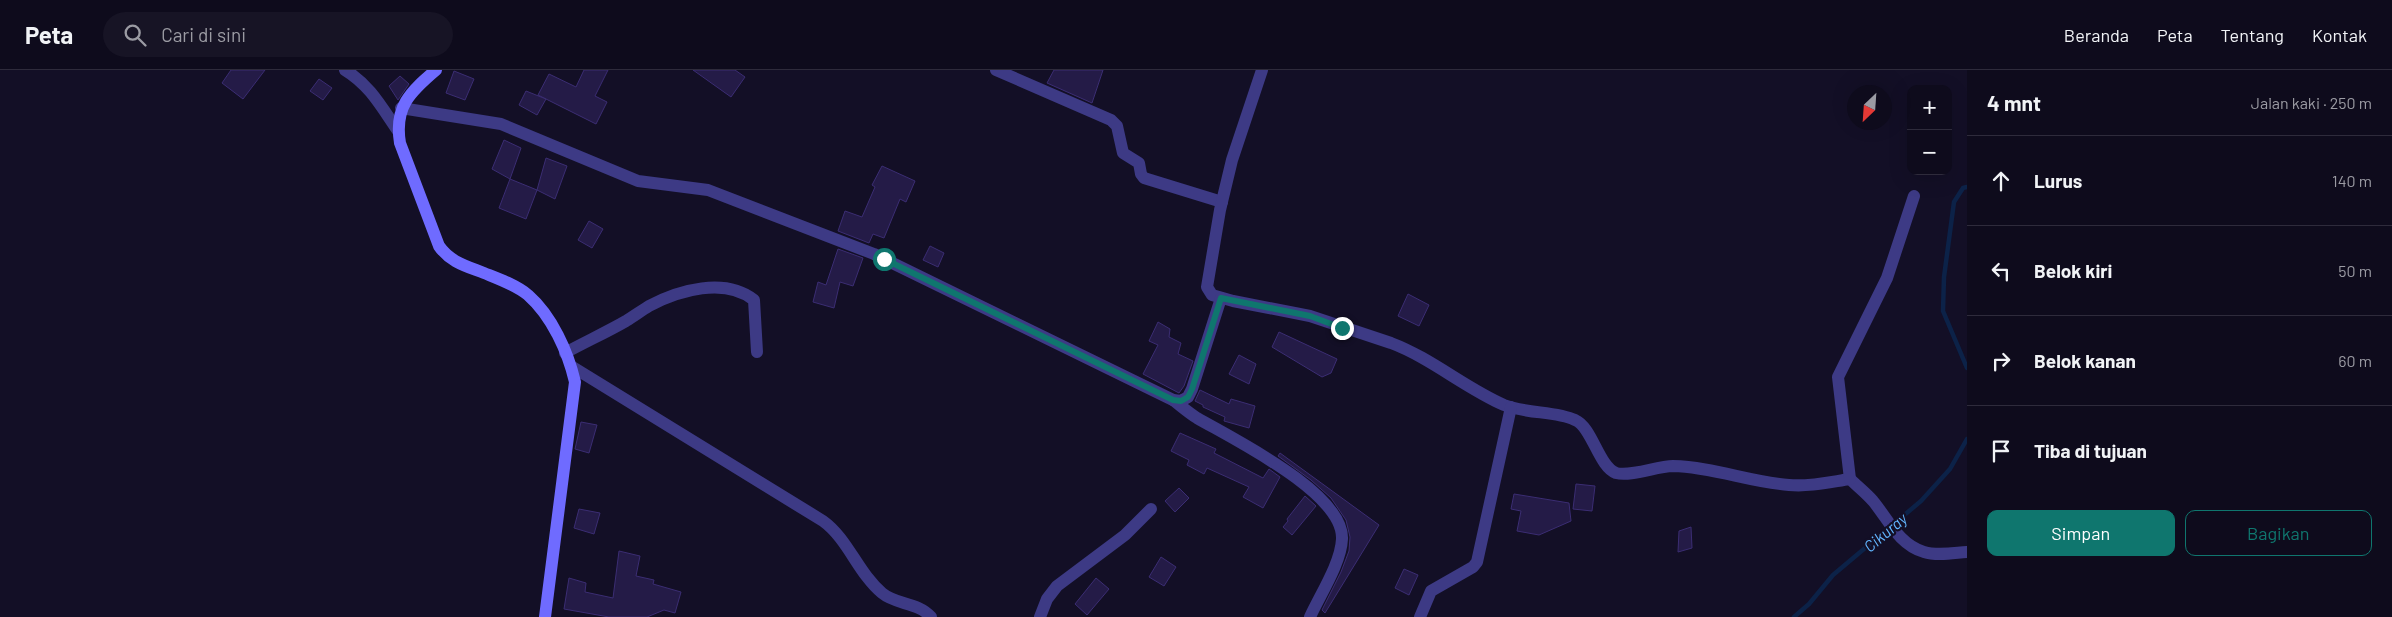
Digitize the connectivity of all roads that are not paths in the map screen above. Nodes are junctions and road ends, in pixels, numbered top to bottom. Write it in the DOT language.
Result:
graph roads {
  1 [pos="345,70"];
  2 [pos="436,70"];
  3 [pos="996,70"];
  4 [pos="1262,70"];
  5 [pos="402,108"];
  6 [pos="398,131"];
  7 [pos="1914,196"];
  8 [pos="1222,202"];
  9 [pos="1221,298"];
  10 [pos="757,352"];
  11 [pos="565,353"];
  12 [pos="571,366"];
  13 [pos="1173,400"];
  14 [pos="1511,407"];
  15 [pos="1850,479"];
  16 [pos="1151,509"];
  17 [pos="1967,552"];
  18 [pos="545,617"];
  19 [pos="931,617"];
  20 [pos="1040,617"];
  21 [pos="1310,617"];
  22 [pos="1420,617"];
  1 -- 6 [label="street"];
  2 -- 5 [label="street"];
  3 -- 8 [label="street"];
  4 -- 8 [label="street"];
  5 -- 6 [label="street"];
  5 -- 13 [label="street"];
  6 -- 11 [label="street"];
  7 -- 15 [label="street"];
  8 -- 9 [label="street"];
  9 -- 13 [label="street"];
  9 -- 14 [label="street"];
  10 -- 11 [label="street"];
  11 -- 12 [label="street"];
  12 -- 18 [label="street"];
  12 -- 19 [label="street"];
  13 -- 21 [label="street"];
  14 -- 15 [label="street"];
  14 -- 22 [label="street"];
  15 -- 17 [label="street"];
  16 -- 20 [label="street"];
}
